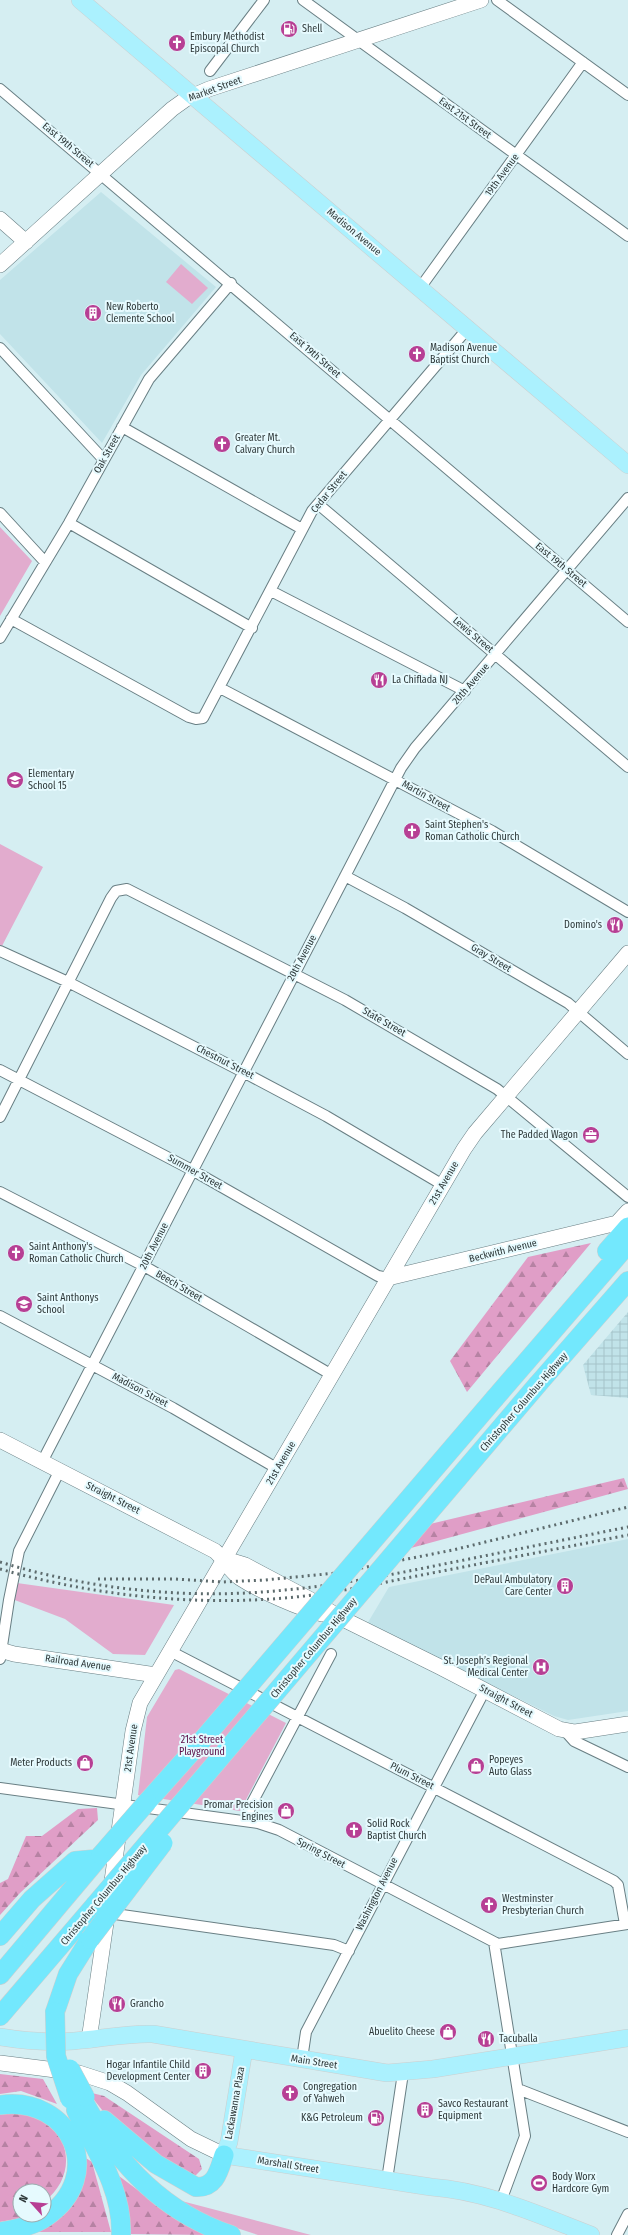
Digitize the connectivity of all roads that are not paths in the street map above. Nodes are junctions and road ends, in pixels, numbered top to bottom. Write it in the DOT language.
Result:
graph roads {
  1 [pos="80,0"];
  2 [pos="264,0"];
  3 [pos="303,0"];
  4 [pos="481,0"];
  5 [pos="497,0"];
  6 [pos="359,41"];
  7 [pos="583,62"];
  8 [pos="210,71"];
  9 [pos="0,89"];
  10 [pos="628,95"];
  11 [pos="193,96"];
  12 [pos="516,155"];
  13 [pos="102,173"];
  14 [pos="0,220"];
  15 [pos="628,236"];
  16 [pos="26,242"];
  17 [pos="0,265"];
  18 [pos="231,283"];
  19 [pos="420,288"];
  20 [pos="468,328"];
  21 [pos="0,348"];
  22 [pos="390,419"];
  23 [pos="122,427"];
  24 [pos="104,460"];
  25 [pos="628,465"];
  26 [pos="628,498"];
  27 [pos="318,504"];
  28 [pos="0,512"];
  29 [pos="68,523"];
  30 [pos="302,529"];
  31 [pos="45,562"];
  32 [pos="567,570"];
  33 [pos="271,591"];
  34 [pos="11,619"];
  35 [pos="628,622"];
  36 [pos="252,628"];
  37 [pos="0,638"];
  38 [pos="496,654"];
  39 [pos="220,688"];
  40 [pos="465,691"];
  41 [pos="628,767"];
  42 [pos="395,779"];
  43 [pos="345,876"];
  44 [pos="628,912"];
  45 [pos="0,951"];
  46 [pos="628,954"];
  47 [pos="293,975"];
  48 [pos="68,982"];
  49 [pos="578,1012"];
  50 [pos="628,1054"];
  51 [pos="0,1070"];
  52 [pos="244,1072"];
  53 [pos="19,1080"];
  54 [pos="507,1096"];
  55 [pos="0,1117"];
  56 [pos="192,1170"];
  57 [pos="443,1185"];
  58 [pos="0,1192"];
  59 [pos="628,1197"];
  60 [pos="628,1211"];
  61 [pos="624,1231"];
  62 [pos="144,1266"];
  63 [pos="388,1278"];
  64 [pos="628,1281"];
  65 [pos="628,1296"];
  66 [pos="0,1316"];
  67 [pos="92,1365"];
  68 [pos="332,1375"];
  69 [pos="538,1384"];
  70 [pos="0,1440"];
  71 [pos="42,1462"];
  72 [pos="278,1469"];
  73 [pos="60,1470"];
  74 [pos="225,1559"];
  75 [pos="170,1651"];
  76 [pos="0,1653"];
  77 [pos="331,1654"];
  78 [pos="156,1675"];
  79 [pos="288,1678"];
  80 [pos="485,1690"];
  81 [pos="297,1716"];
  82 [pos="628,1727"];
  83 [pos="566,1732"];
  84 [pos="628,1767"];
  85 [pos="434,1787"];
  86 [pos="0,1788"];
  87 [pos="122,1804"];
  88 [pos="245,1821"];
  89 [pos="99,1857"];
  90 [pos="382,1885"];
  91 [pos="101,1909"];
  92 [pos="626,1924"];
  93 [pos="6,1929"];
  94 [pos="494,1942"];
  95 [pos="349,1951"];
  96 [pos="0,1974"];
  97 [pos="57,2013"];
  98 [pos="1,2015"];
  99 [pos="0,2037"];
  100 [pos="628,2038"];
  101 [pos="89,2040"];
  102 [pos="244,2050"];
  103 [pos="512,2057"];
  104 [pos="302,2060"];
  105 [pos="0,2063"];
  106 [pos="403,2073"];
  107 [pos="518,2089"];
  108 [pos="79,2098"];
  109 [pos="0,2105"];
  110 [pos="628,2132"];
  111 [pos="224,2155"];
  112 [pos="387,2180"];
  113 [pos="501,2201"];
  114 [pos="628,2214"];
  115 [pos="0,2232"];
  116 [pos="121,2235"];
  117 [pos="232,2235"];
  118 [pos="591,2235"];
  119 [pos="617,2235"];
  1 -- 11 [label="main road, Madison Avenue"];
  2 -- 8 [label="street"];
  3 -- 6 [label="street, East 21st Street"];
  4 -- 6 [label="street, Market Street"];
  5 -- 7 [label="street"];
  6 -- 11 [label="street, Market Street"];
  6 -- 12 [label="street, East 21st Street"];
  7 -- 10 [label="street"];
  7 -- 12 [label="street, 19th Avenue"];
  9 -- 13 [label="street, East 19th Street"];
  11 -- 13 [label="street, Market Street"];
  11 -- 19 [label="main road, Madison Avenue"];
  12 -- 15 [label="street, East 21st Street"];
  12 -- 19 [label="street, 19th Avenue"];
  13 -- 16 [label="street, Market Street"];
  13 -- 18 [label="street, East 19th Street"];
  14 -- 16 [label="street"];
  16 -- 17 [label="street, Market Street"];
  18 -- 22 [label="street, East 19th Street"];
  18 -- 23 [label="street, Oak Street"];
  19 -- 20 [label="main road, Madison Avenue"];
  20 -- 22 [label="street, Cedar Street"];
  20 -- 25 [label="main road, Madison Avenue"];
  21 -- 24 [label="street"];
  22 -- 27 [label="street, Cedar Street"];
  22 -- 32 [label="street, East 19th Street"];
  23 -- 24 [label="street, Oak Street"];
  23 -- 30 [label="street"];
  24 -- 29 [label="street, Oak Street"];
  26 -- 32 [label="street, 20th Avenue"];
  27 -- 30 [label="street, Cedar Street"];
  27 -- 38 [label="street, Lewis Street"];
  28 -- 31 [label="street"];
  29 -- 31 [label="street, Oak Street"];
  29 -- 36 [label="street"];
  30 -- 33 [label="street, Cedar Street"];
  31 -- 34 [label="street, Oak Street"];
  32 -- 35 [label="street, East 19th Street"];
  32 -- 38 [label="street, 20th Avenue"];
  33 -- 36 [label="street, Cedar Street"];
  33 -- 40 [label="street"];
  34 -- 37 [label="street, Oak Street"];
  34 -- 39 [label="street, Cedar Street"];
  36 -- 39 [label="street, Cedar Street"];
  38 -- 40 [label="street, 20th Avenue"];
  38 -- 41 [label="street, Lewis Street"];
  39 -- 42 [label="street, Martin Street"];
  40 -- 42 [label="street, 20th Avenue"];
  42 -- 43 [label="street, 20th Avenue"];
  42 -- 44 [label="street, Martin Street"];
  43 -- 47 [label="street, 20th Avenue"];
  43 -- 49 [label="street, Gray Street"];
  45 -- 48 [label="street, Chestnut Street"];
  46 -- 49 [label="street, 21st Avenue"];
  47 -- 48 [label="street, State Street"];
  47 -- 52 [label="street, 20th Avenue"];
  47 -- 54 [label="street, State Street"];
  48 -- 52 [label="street, Chestnut Street"];
  48 -- 53 [label="street"];
  49 -- 50 [label="street, Gray Street"];
  49 -- 54 [label="street, 21st Avenue"];
  51 -- 53 [label="street, Summer Street"];
  52 -- 56 [label="street, 20th Avenue"];
  52 -- 57 [label="street, Chestnut Street"];
  53 -- 55 [label="street"];
  53 -- 56 [label="street, Summer Street"];
  54 -- 57 [label="street, 21st Avenue"];
  54 -- 59 [label="street, State Street"];
  56 -- 62 [label="street, 20th Avenue"];
  56 -- 63 [label="street, Summer Street"];
  57 -- 63 [label="street, 21st Avenue"];
  58 -- 62 [label="street, Beech Street"];
  60 -- 61 [label="street"];
  61 -- 63 [label="street, Beckwith Avenue"];
  61 -- 89 [label="highway, bridge"];
  62 -- 67 [label="street, 20th Avenue"];
  62 -- 68 [label="street, Beech Street"];
  63 -- 68 [label="street, 21st Avenue"];
  64 -- 69 [label="highway, Christopher Columbus Highway"];
  65 -- 69 [label="highway"];
  66 -- 67 [label="street, Madison Street"];
  67 -- 71 [label="street, 20th Avenue"];
  67 -- 72 [label="street, Madison Street"];
  68 -- 72 [label="street, 21st Avenue"];
  69 -- 79 [label="highway, Christopher Columbus Highway, bridge"];
  70 -- 71 [label="street, Straight Street"];
  71 -- 73 [label="street, Straight Street"];
  72 -- 74 [label="street, 21st Avenue"];
  73 -- 74 [label="street, Straight Street"];
  73 -- 76 [label="street"];
  74 -- 75 [label="street, 21st Avenue"];
  74 -- 80 [label="street, Straight Street"];
  75 -- 78 [label="street, 21st Avenue"];
  75 -- 81 [label="street, Plum Street"];
  76 -- 78 [label="street, Railroad Avenue"];
  77 -- 81 [label="street"];
  78 -- 87 [label="street, 21st Avenue"];
  79 -- 91 [label="highway, Christopher Columbus Highway, bridge"];
  79 -- 97 [label="highway, bridge"];
  80 -- 83 [label="street, Straight Street"];
  80 -- 85 [label="street, Washington Avenue"];
  81 -- 85 [label="street, Plum Street"];
  81 -- 88 [label="street"];
  82 -- 83 [label="street"];
  83 -- 84 [label="street, Straight Street"];
  85 -- 90 [label="street, Washington Avenue"];
  85 -- 92 [label="street, Plum Street"];
  86 -- 87 [label="street, Spring Street"];
  87 -- 88 [label="street, Spring Street"];
  87 -- 91 [label="street, 21st Avenue"];
  88 -- 90 [label="street, Spring Street"];
  89 -- 93 [label="highway"];
  89 -- 96 [label="highway"];
  90 -- 94 [label="street, Spring Street"];
  90 -- 95 [label="street, Washington Avenue"];
  91 -- 95 [label="street"];
  91 -- 98 [label="highway, Christopher Columbus Highway"];
  91 -- 101 [label="street, 21st Avenue"];
  92 -- 94 [label="street, Spring Street"];
  94 -- 103 [label="street"];
  95 -- 104 [label="street, Washington Avenue"];
  97 -- 108 [label="highway, bridge"];
  97 -- 108 [label="highway, bridge"];
  99 -- 101 [label="main road, Main Street"];
  100 -- 103 [label="main road, Main Street"];
  101 -- 102 [label="main road, Main Street"];
  102 -- 104 [label="main road, Main Street"];
  102 -- 111 [label="main road, Lackawanna Plaza"];
  103 -- 106 [label="main road, Main Street"];
  103 -- 107 [label="street"];
  104 -- 106 [label="main road, Main Street"];
  105 -- 111 [label="street, Marshall Street"];
  106 -- 112 [label="street"];
  107 -- 110 [label="street"];
  107 -- 113 [label="street"];
  108 -- 111 [label="highway"];
  108 -- 116 [label="highway"];
  108 -- 117 [label="highway"];
  109 -- 115 [label="highway"];
  111 -- 112 [label="main road, Marshall Street"];
  112 -- 113 [label="main road, Marshall Street"];
  113 -- 118 [label="main road, Marshall Street"];
  114 -- 119 [label="street"];
}
